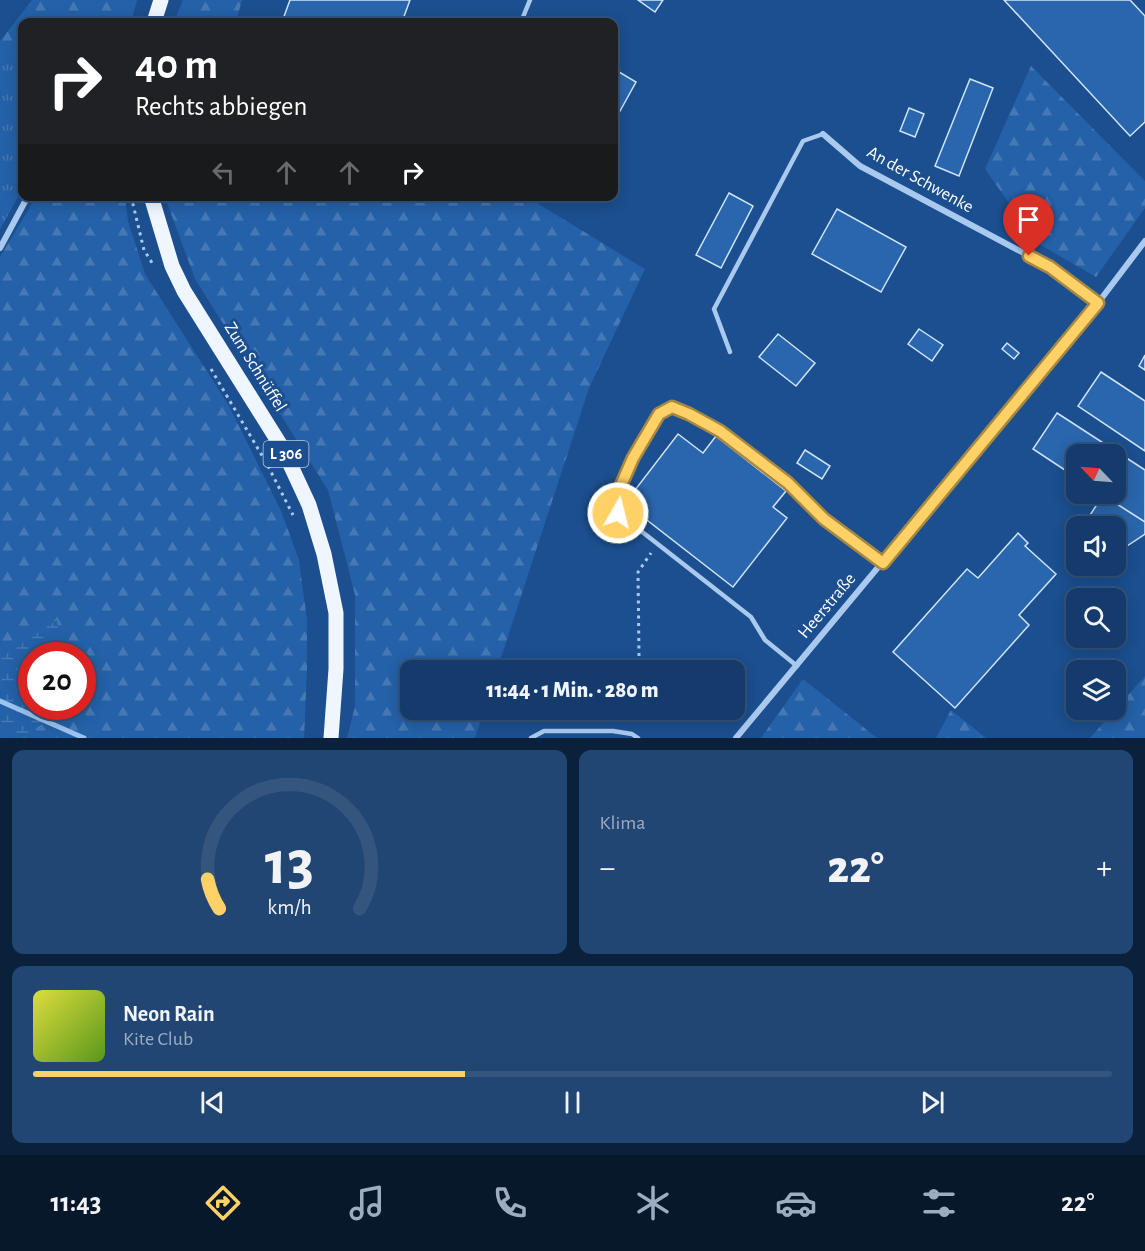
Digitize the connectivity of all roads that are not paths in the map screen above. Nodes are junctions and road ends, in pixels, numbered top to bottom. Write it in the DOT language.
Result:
graph roads {
  1 [pos="161,0"];
  2 [pos="530,0"];
  3 [pos="155,18"];
  4 [pos="523,18"];
  5 [pos="823,134"];
  6 [pos="25,201"];
  7 [pos="152,201"];
  8 [pos="1145,241"];
  9 [pos="0,248"];
  10 [pos="1098,303"];
  11 [pos="730,352"];
  12 [pos="883,563"];
  13 [pos="797,666"];
  14 [pos="331,738"];
  15 [pos="531,738"];
  16 [pos="638,738"];
  17 [pos="736,738"];
  1 -- 3 [label="main road"];
  2 -- 4 [label="lane"];
  5 -- 10 [label="street, An der Schwenke"];
  5 -- 11 [label="lane"];
  6 -- 9 [label="street"];
  7 -- 14 [label="main road, Zum Schnüffel / L 306"];
  8 -- 10 [label="street, Heerstraße"];
  10 -- 12 [label="street, Heerstraße"];
  12 -- 13 [label="street, Heerstraße"];
  12 -- 13 [label="lane"];
  13 -- 17 [label="street, Heerstraße"];
  15 -- 16 [label="lane"];
}
